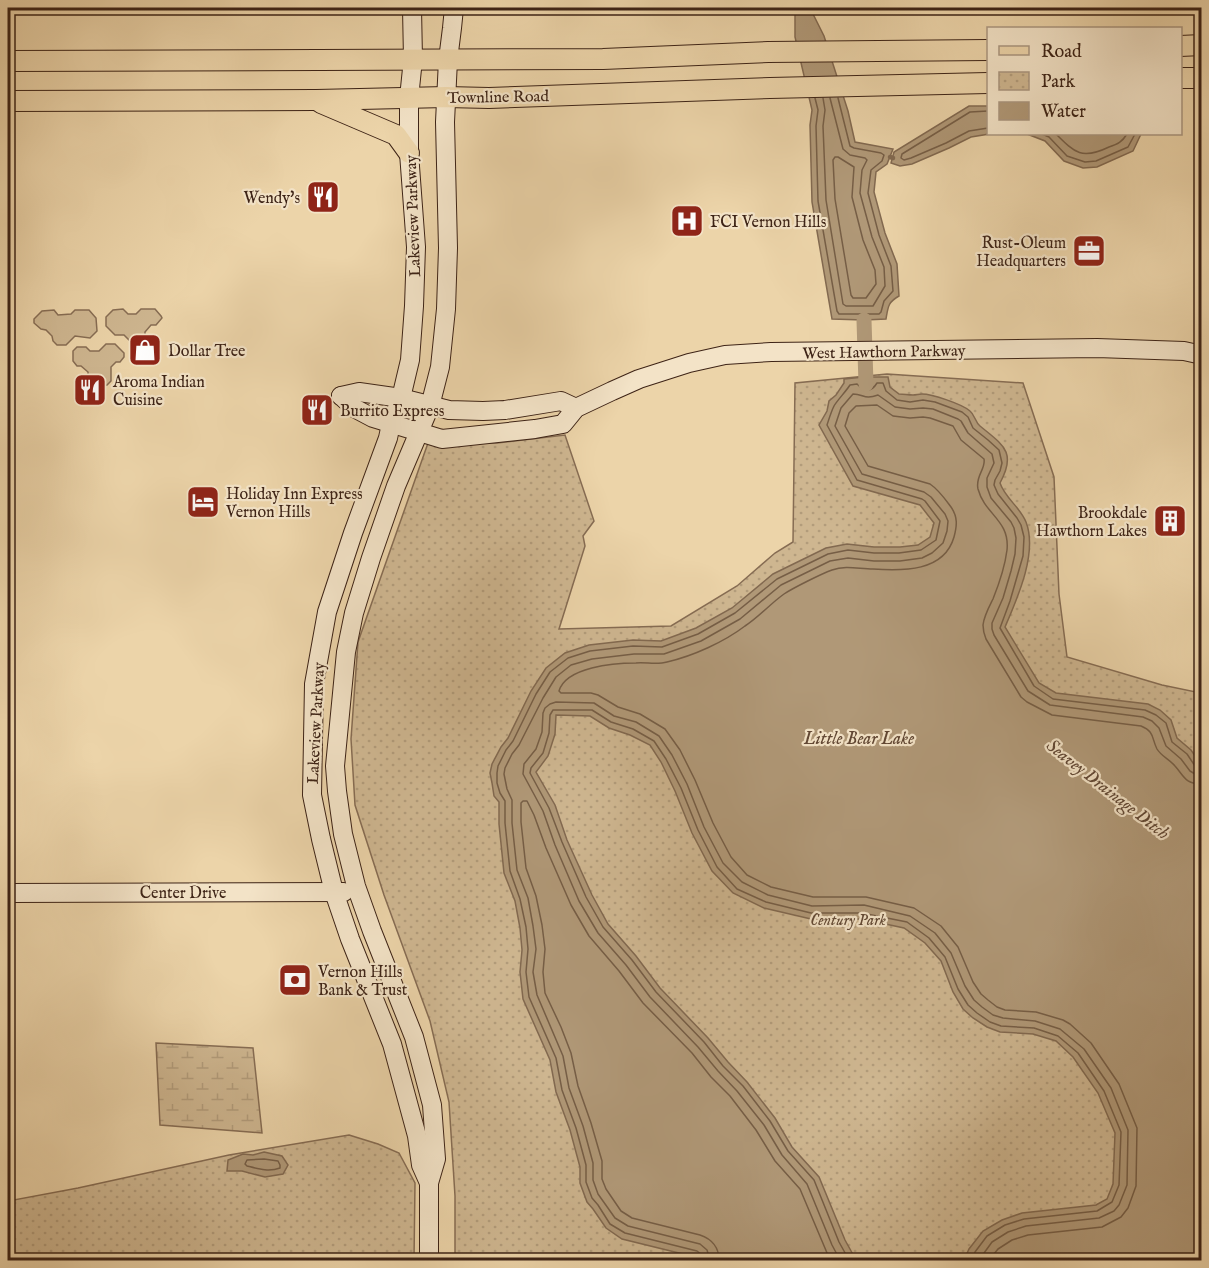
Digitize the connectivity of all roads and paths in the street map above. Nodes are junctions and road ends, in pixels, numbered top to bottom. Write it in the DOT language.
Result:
graph roads {
  1 [pos="412,8"];
  2 [pos="454,8"];
  3 [pos="1202,45"];
  4 [pos="1182,46"];
  5 [pos="987,50"];
  6 [pos="412,58"];
  7 [pos="448,60"];
  8 [pos="8,61"];
  9 [pos="1182,78"];
  10 [pos="1202,78"];
  11 [pos="987,83"];
  12 [pos="446,97"];
  13 [pos="409,98"];
  14 [pos="316,100"];
  15 [pos="8,102"];
  16 [pos="408,153"];
  17 [pos="1202,355"];
  18 [pos="401,398"];
  19 [pos="430,406"];
  20 [pos="576,408"];
  21 [pos="391,424"];
  22 [pos="419,432"];
  23 [pos="358,891"];
  24 [pos="334,892"];
  25 [pos="8,893"];
  26 [pos="429,1183"];
  27 [pos="429,1260"];
  1 -- 6 [label="street, Lakeview Parkway"];
  2 -- 7 [label="street, Lakeview Parkway"];
  3 -- 4 [label="main road"];
  5 -- 7 [label="main road"];
  6 -- 7 [label="main road"];
  6 -- 8 [label="main road"];
  6 -- 13 [label="street, Lakeview Parkway"];
  7 -- 12 [label="street, Lakeview Parkway"];
  9 -- 10 [label="main road"];
  11 -- 12 [label="main road, Townline Road"];
  12 -- 13 [label="main road, Townline Road"];
  12 -- 19 [label="street, Lakeview Parkway"];
  13 -- 14 [label="main road, Townline Road"];
  13 -- 16 [label="street, Lakeview Parkway"];
  14 -- 15 [label="main road, Townline Road"];
  14 -- 16 [label="main road"];
  16 -- 18 [label="street, Lakeview Parkway"];
  17 -- 20 [label="street, West Hawthorn Parkway"];
  18 -- 19 [label="street, West Hawthorn Parkway"];
  18 -- 21 [label="street, Lakeview Parkway"];
  18 -- 21 [label="street, West Hawthorn Parkway"];
  19 -- 20 [label="street, West Hawthorn Parkway"];
  19 -- 22 [label="street, Lakeview Parkway"];
  20 -- 22 [label="street, West Hawthorn Parkway"];
  21 -- 22 [label="street, West Hawthorn Parkway"];
  21 -- 24 [label="street, Lakeview Parkway"];
  22 -- 23 [label="street, Lakeview Parkway"];
  23 -- 24 [label="street, Center Drive"];
  23 -- 26 [label="street, Lakeview Parkway"];
  24 -- 25 [label="street, Center Drive"];
  24 -- 26 [label="street, Lakeview Parkway"];
  26 -- 27 [label="street, Lakeview Parkway"];
}
